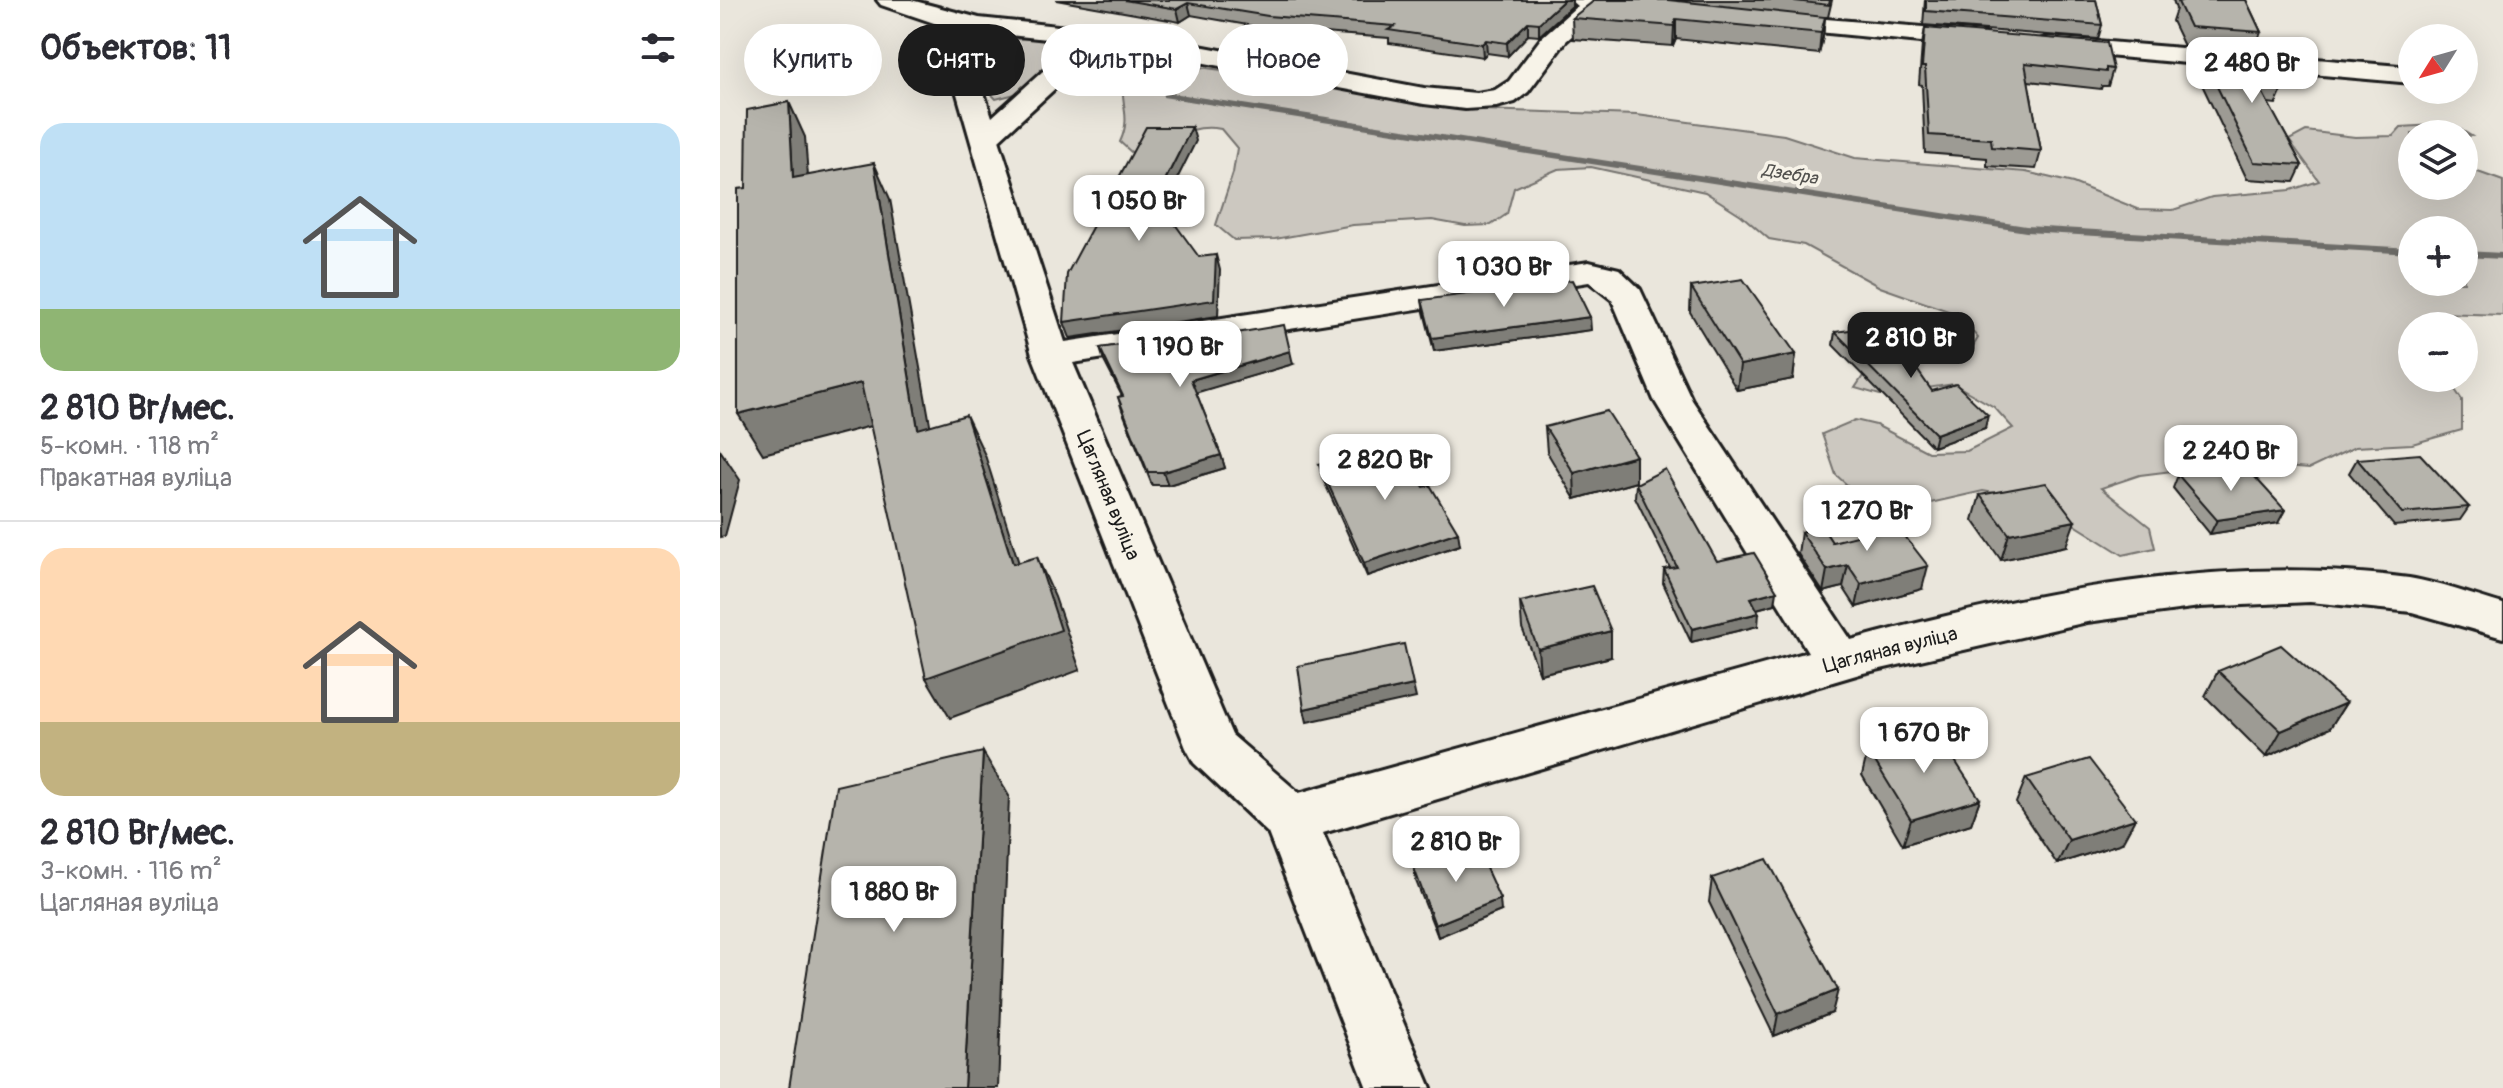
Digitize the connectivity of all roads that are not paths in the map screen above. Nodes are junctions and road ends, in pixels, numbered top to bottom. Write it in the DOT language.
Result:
graph roads {
  1 [pos="889,0"];
  2 [pos="1593,1"];
  3 [pos="1684,14"];
  4 [pos="1742,19"];
  5 [pos="948,20"];
  6 [pos="1041,34"];
  7 [pos="1201,55"];
  8 [pos="2398,74"];
  9 [pos="1041,87"];
  10 [pos="986,137"];
  11 [pos="1051,355"];
  12 [pos="2503,621"];
  13 [pos="1839,661"];
  14 [pos="1290,819"];
  15 [pos="1399,1088"];
  1 -- 5 [label="street"];
  2 -- 3 [label="street"];
  2 -- 7 [label="street"];
  4 -- 8 [label="street"];
  5 -- 6 [label="street"];
  5 -- 10 [label="street, Цагляная вуліца"];
  9 -- 10 [label="street"];
  10 -- 11 [label="street, Цагляная вуліца"];
  11 -- 13 [label="street"];
  11 -- 14 [label="street, Цагляная вуліца"];
  12 -- 13 [label="street, Цагляная вуліца"];
  13 -- 14 [label="street, Цагляная вуліца"];
  14 -- 15 [label="street, Цагляная вуліца"];
}
